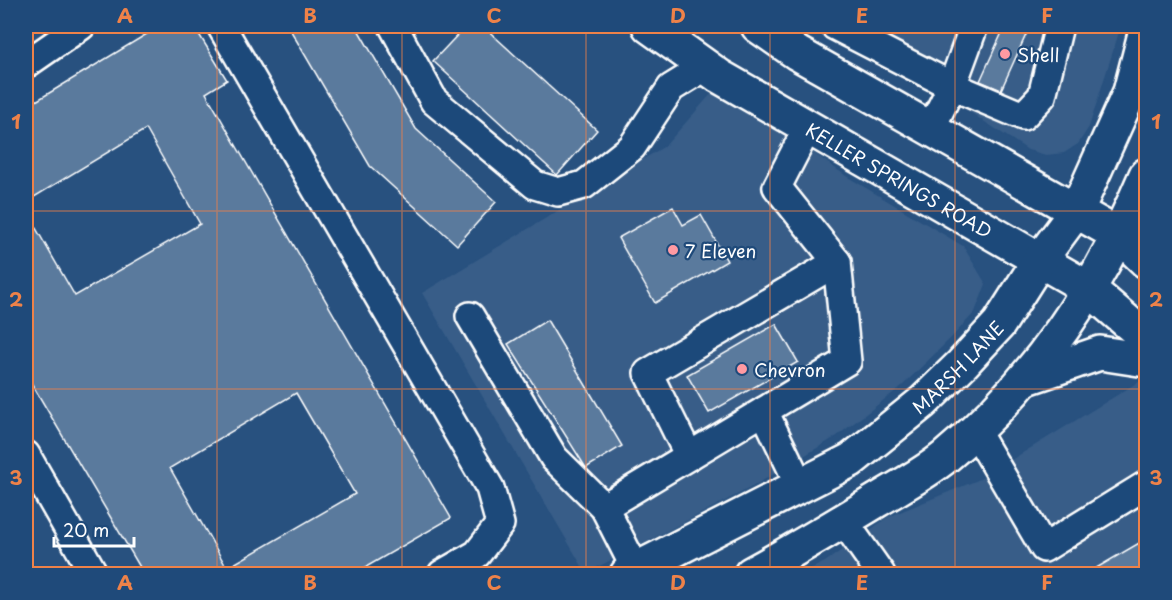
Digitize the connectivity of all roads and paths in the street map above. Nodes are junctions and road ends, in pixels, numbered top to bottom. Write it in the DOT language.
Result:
graph roads {
  1 [pos="81,26"];
  2 [pos="221,26"];
  3 [pos="393,26"];
  4 [pos="649,26"];
  5 [pos="836,26"];
  6 [pos="974,26"];
  7 [pos="1059,26"];
  8 [pos="770,29"];
  9 [pos="1146,30"];
  10 [pos="26,64"];
  11 [pos="705,67"];
  12 [pos="952,86"];
  13 [pos="808,127"];
  14 [pos="931,128"];
  15 [pos="1146,175"];
  16 [pos="1077,210"];
  17 [pos="1120,236"];
  18 [pos="1039,261"];
  19 [pos="1146,261"];
  20 [pos="837,262"];
  21 [pos="1088,288"];
  22 [pos="470,316"];
  23 [pos="1146,338"];
  24 [pos="1146,360"];
  25 [pos="1027,378"];
  26 [pos="764,411"];
  27 [pos="975,430"];
  28 [pos="26,455"];
  29 [pos="689,456"];
  30 [pos="1146,485"];
  31 [pos="801,488"];
  32 [pos="604,507"];
  33 [pos="843,520"];
  34 [pos="632,572"];
  35 [pos="94,574"];
  36 [pos="442,574"];
  37 [pos="751,574"];
  38 [pos="881,574"];
  1 -- 10 [label="lane"];
  2 -- 36 [label="lane"];
  3 -- 11 [label="lane"];
  4 -- 11 [label="main road, KELLER SPRINGS ROAD"];
  5 -- 12 [label="lane"];
  6 -- 12 [label="lane"];
  7 -- 12 [label="lane"];
  8 -- 14 [label="main road"];
  9 -- 16 [label="main road, MARSH LANE"];
  11 -- 13 [label="main road, KELLER SPRINGS ROAD"];
  12 -- 14 [label="lane"];
  13 -- 18 [label="main road, KELLER SPRINGS ROAD"];
  13 -- 20 [label="lane"];
  14 -- 16 [label="main road"];
  15 -- 17 [label="main road"];
  16 -- 17 [label="main road"];
  16 -- 18 [label="main road, MARSH LANE"];
  17 -- 19 [label="main road"];
  17 -- 21 [label="main road"];
  18 -- 21 [label="main road, KELLER SPRINGS ROAD"];
  18 -- 31 [label="main road, MARSH LANE"];
  20 -- 26 [label="lane"];
  20 -- 29 [label="lane"];
  21 -- 23 [label="main road, KELLER SPRINGS ROAD"];
  21 -- 25 [label="main road"];
  22 -- 32 [label="lane"];
  24 -- 25 [label="main road"];
  25 -- 27 [label="main road"];
  26 -- 29 [label="lane"];
  26 -- 31 [label="lane"];
  27 -- 30 [label="lane"];
  27 -- 33 [label="main road"];
  28 -- 35 [label="lane"];
  29 -- 32 [label="lane"];
  31 -- 34 [label="main road, MARSH LANE"];
  32 -- 34 [label="lane"];
  33 -- 37 [label="main road"];
  33 -- 38 [label="lane"];
}
